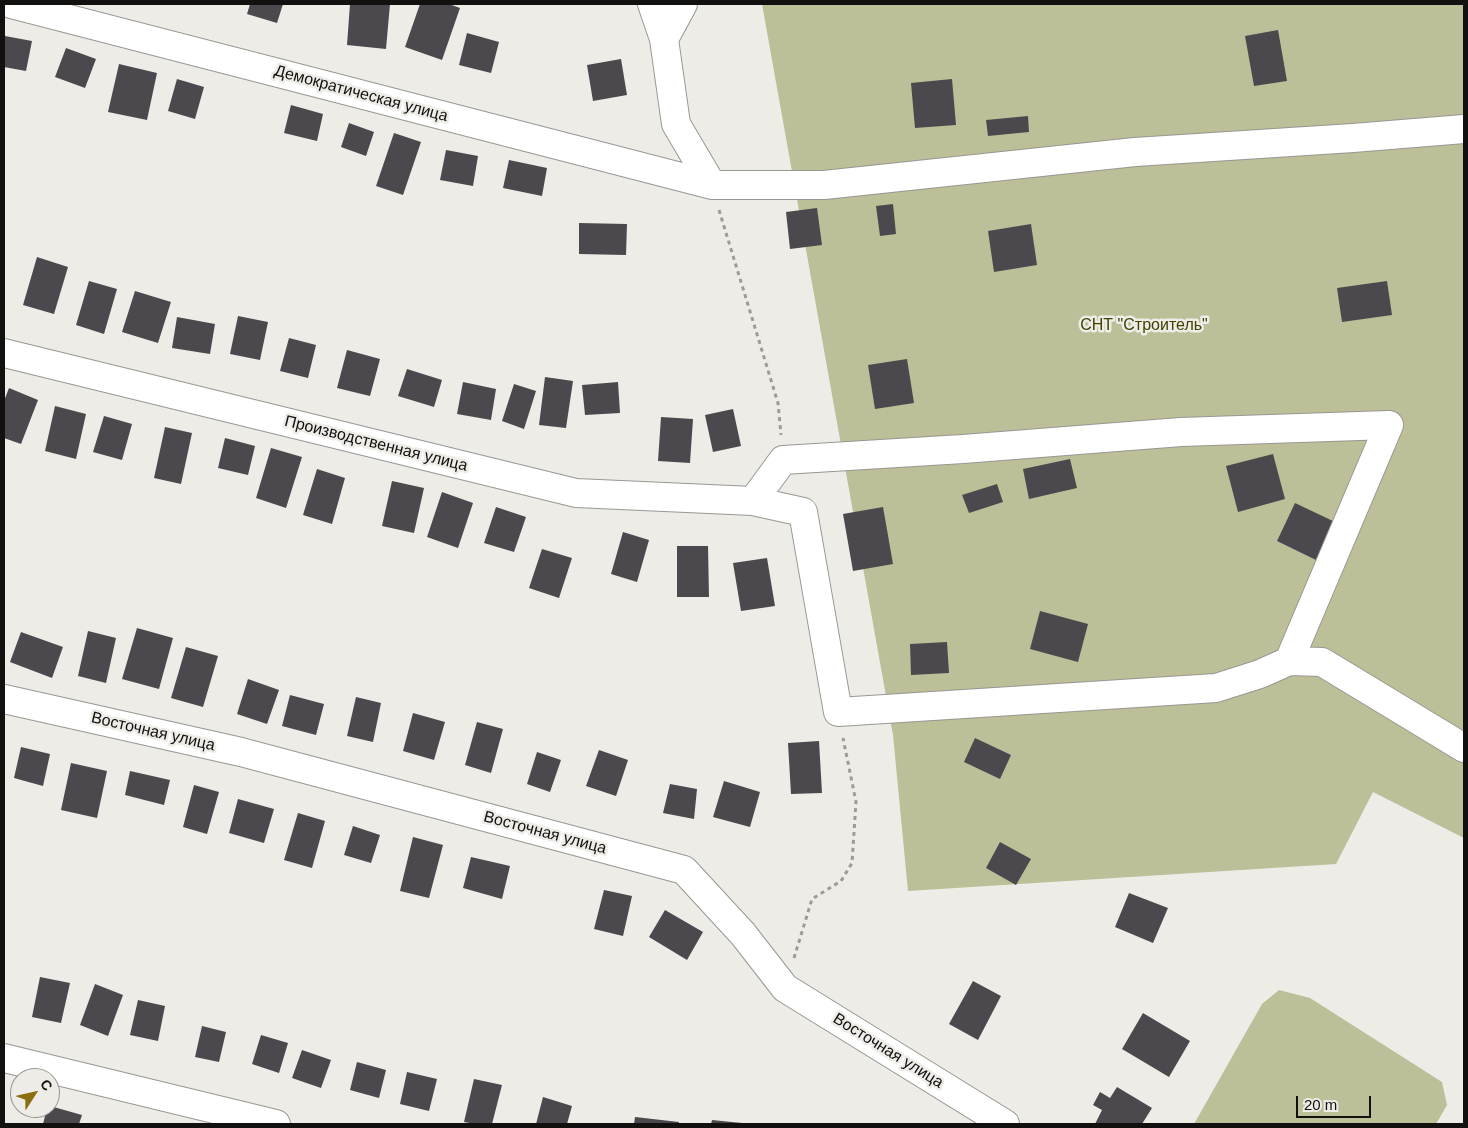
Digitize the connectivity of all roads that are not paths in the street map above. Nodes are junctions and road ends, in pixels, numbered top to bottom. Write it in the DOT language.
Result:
graph roads {
  1 [pos="11,4"];
  2 [pos="652,4"];
  3 [pos="683,4"];
  4 [pos="664,39"];
  5 [pos="1464,129"];
  6 [pos="712,185"];
  7 [pos="4,354"];
  8 [pos="753,501"];
  9 [pos="1289,661"];
  10 [pos="4,699"];
  11 [pos="1464,748"];
  12 [pos="4,1058"];
  13 [pos="276,1124"];
  14 [pos="1005,1124"];
  1 -- 6 [label="street, Демократическая улица"];
  2 -- 4 [label="street"];
  3 -- 4 [label="street"];
  4 -- 6 [label="street"];
  5 -- 6 [label="street, Демократическая улица"];
  7 -- 8 [label="street, Производственная улица"];
  8 -- 9 [label="street, Производственная улица"];
  8 -- 9 [label="street"];
  9 -- 11 [label="street"];
  10 -- 14 [label="street, Восточная улица"];
  12 -- 13 [label="street"];
}
